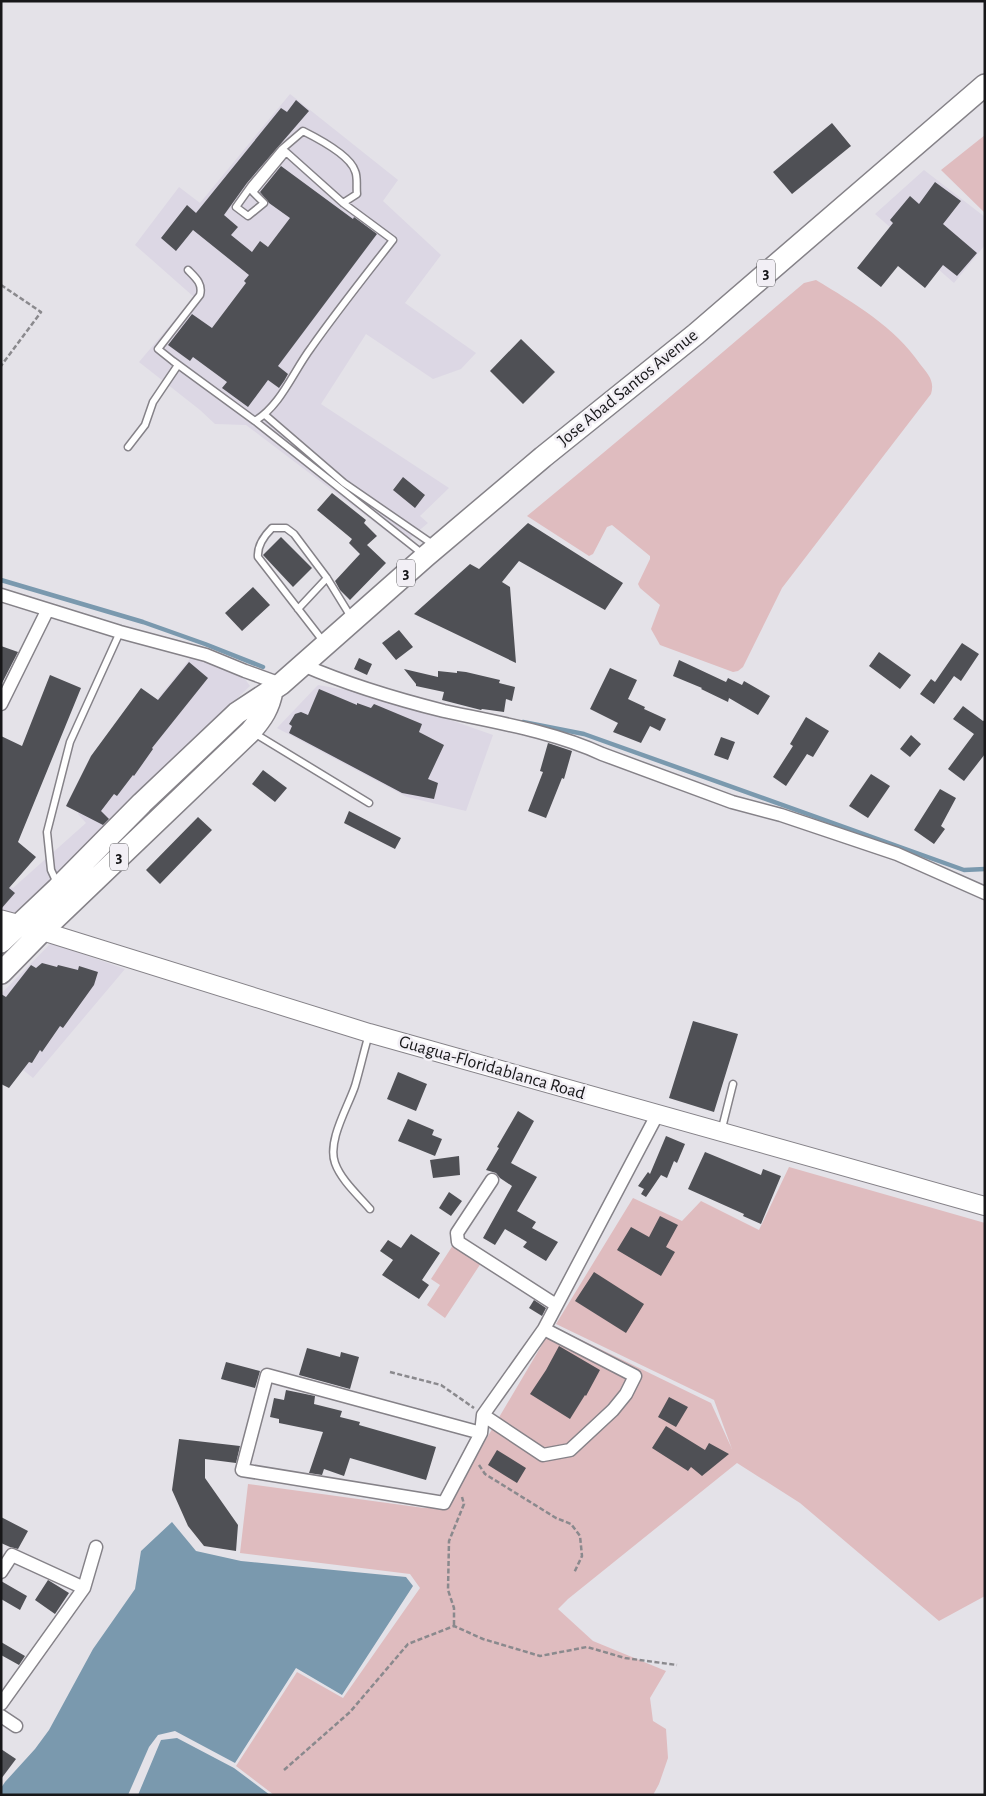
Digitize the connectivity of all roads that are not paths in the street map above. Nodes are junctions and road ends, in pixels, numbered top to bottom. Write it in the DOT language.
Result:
graph roads {
  1 [pos="985,85"];
  2 [pos="343,203"];
  3 [pos="188,270"];
  4 [pos="178,364"];
  5 [pos="265,415"];
  6 [pos="255,421"];
  7 [pos="128,447"];
  8 [pos="431,552"];
  9 [pos="327,578"];
  10 [pos="1,595"];
  11 [pos="298,609"];
  12 [pos="47,611"];
  13 [pos="353,620"];
  14 [pos="120,632"];
  15 [pos="326,645"];
  16 [pos="303,665"];
  17 [pos="276,688"];
  18 [pos="1,704"];
  19 [pos="251,731"];
  20 [pos="369,804"];
  21 [pos="58,888"];
  22 [pos="985,893"];
  23 [pos="10,922"];
  24 [pos="42,931"];
  25 [pos="1,942"];
  26 [pos="1,973"];
  27 [pos="369,1033"];
  28 [pos="733,1084"];
  29 [pos="657,1115"];
  30 [pos="721,1133"];
  31 [pos="492,1180"];
  32 [pos="985,1206"];
  33 [pos="370,1208"];
  34 [pos="556,1305"];
  35 [pos="544,1329"];
  36 [pos="483,1415"];
  37 [pos="481,1433"];
  38 [pos="96,1547"];
  39 [pos="1,1572"];
  40 [pos="84,1588"];
  41 [pos="1,1704"];
  42 [pos="1,1716"];
  43 [pos="16,1726"];
  1 -- 8 [label="highway, Jose Abad Santos Avenue / 3"];
  2 -- 2 [label="lane"];
  2 -- 5 [label="lane"];
  3 -- 4 [label="lane"];
  4 -- 6 [label="lane"];
  4 -- 7 [label="lane"];
  5 -- 6 [label="lane"];
  5 -- 8 [label="lane"];
  6 -- 8 [label="lane"];
  8 -- 13 [label="highway, Jose Abad Santos Avenue / 3"];
  9 -- 11 [label="lane"];
  9 -- 11 [label="lane"];
  9 -- 13 [label="lane"];
  10 -- 12 [label="street"];
  11 -- 15 [label="lane"];
  12 -- 14 [label="street"];
  12 -- 18 [label="street"];
  13 -- 15 [label="highway, Jose Abad Santos Avenue / 3"];
  14 -- 17 [label="street"];
  14 -- 21 [label="lane"];
  15 -- 16 [label="highway, Jose Abad Santos Avenue / 3"];
  16 -- 17 [label="highway, Jose Abad Santos Avenue / 3"];
  16 -- 22 [label="street"];
  17 -- 19 [label="highway, 3"];
  17 -- 21 [label="highway, Jose Abad Santos Avenue / 3"];
  19 -- 20 [label="lane"];
  19 -- 24 [label="highway, 3"];
  21 -- 23 [label="highway, Jose Abad Santos Avenue / 3"];
  23 -- 24 [label="main road, Guagua-Floridablanca Road"];
  23 -- 25 [label="highway, Jose Abad Santos Avenue / 3"];
  24 -- 26 [label="highway, 3"];
  24 -- 27 [label="main road, Guagua-Floridablanca Road"];
  27 -- 29 [label="main road, Guagua-Floridablanca Road"];
  27 -- 33 [label="lane"];
  28 -- 30 [label="lane"];
  29 -- 30 [label="main road, Guagua-Floridablanca Road"];
  29 -- 34 [label="street"];
  30 -- 32 [label="main road, Guagua-Floridablanca Road"];
  31 -- 34 [label="street"];
  34 -- 35 [label="street"];
  35 -- 36 [label="street"];
  35 -- 36 [label="street"];
  36 -- 37 [label="street"];
  37 -- 37 [label="street"];
  38 -- 40 [label="street"];
  39 -- 40 [label="street"];
  40 -- 41 [label="street"];
  42 -- 43 [label="street"];
}
